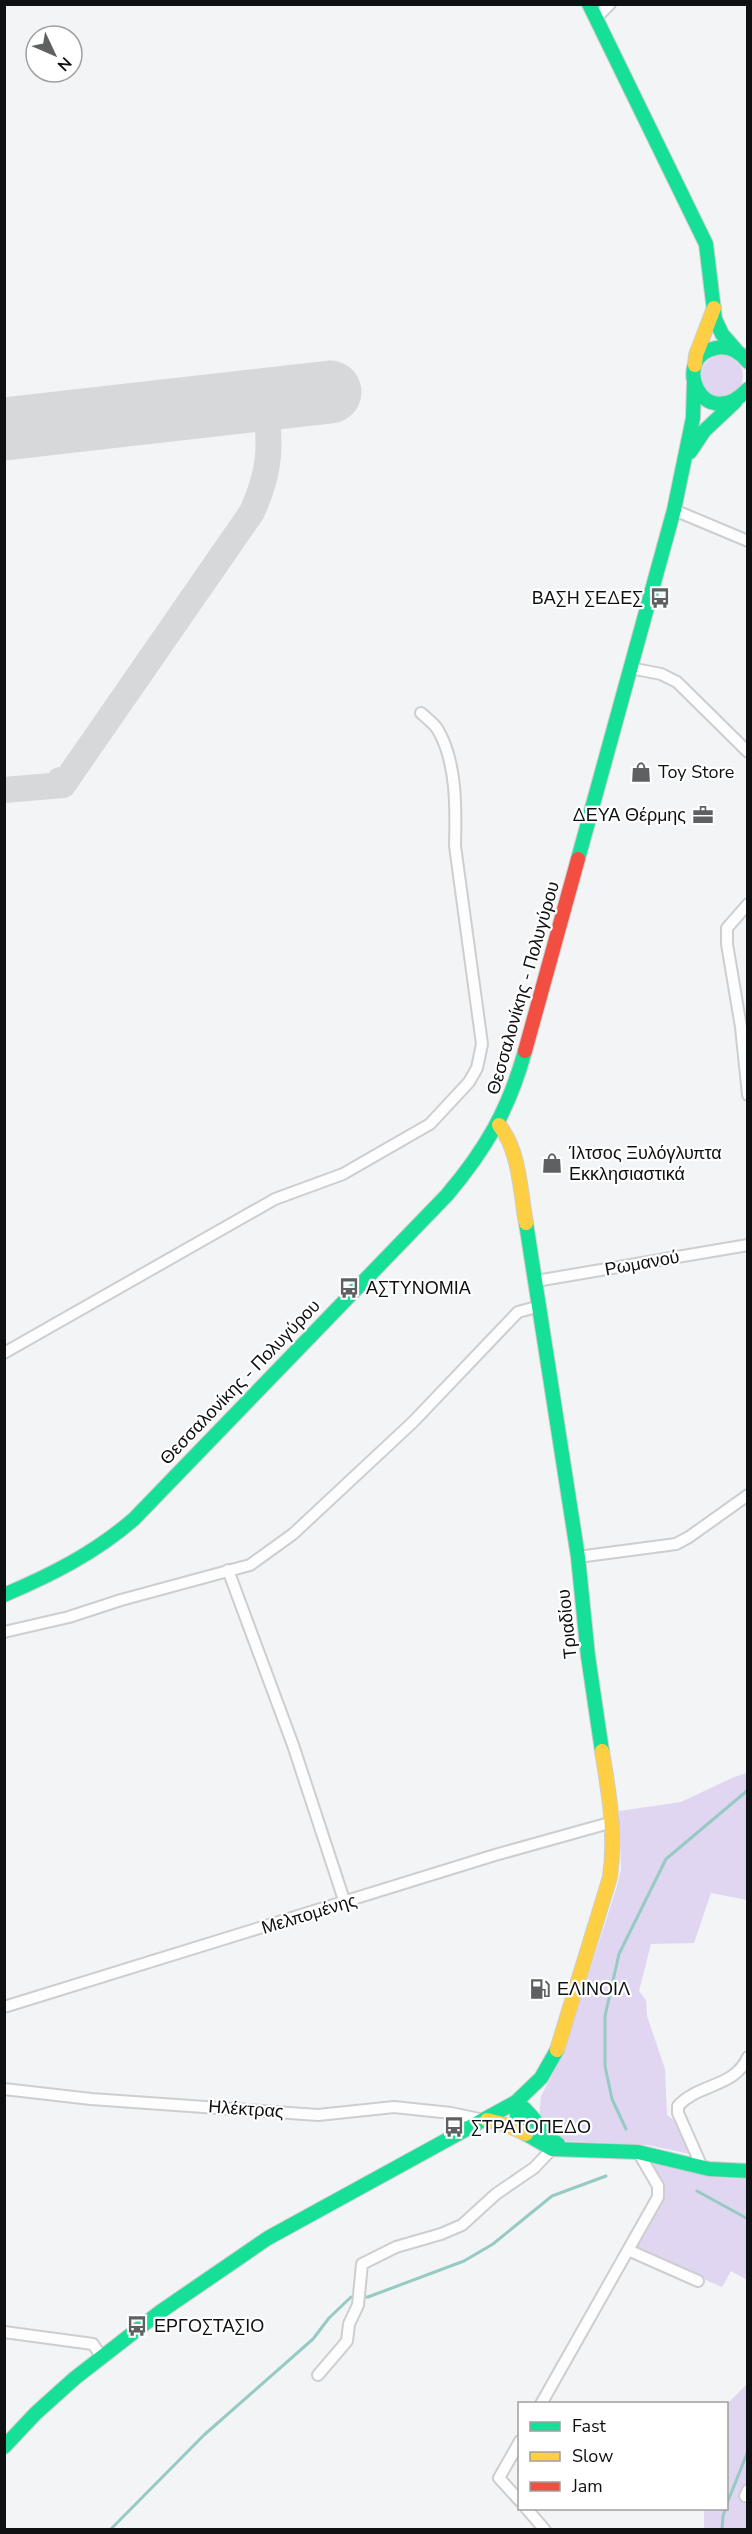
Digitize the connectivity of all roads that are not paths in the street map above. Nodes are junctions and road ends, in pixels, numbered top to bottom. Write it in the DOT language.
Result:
graph roads {
  1 [pos="589,4"];
  2 [pos="610,4"];
  3 [pos="596,18"];
  4 [pos="714,308"];
  5 [pos="743,356"];
  6 [pos="694,366"];
  7 [pos="694,382"];
  8 [pos="745,393"];
  9 [pos="680,471"];
  10 [pos="674,510"];
  11 [pos="747,541"];
  12 [pos="630,668"];
  13 [pos="421,713"];
  14 [pos="747,752"];
  15 [pos="747,904"];
  16 [pos="747,1095"];
  17 [pos="499,1125"];
  18 [pos="747,1245"];
  19 [pos="536,1281"];
  20 [pos="540,1306"];
  21 [pos="4,1353"];
  22 [pos="747,1495"];
  23 [pos="578,1557"];
  24 [pos="228,1570"];
  25 [pos="4,1595"];
  26 [pos="4,1632"];
  27 [pos="613,1822"];
  28 [pos="345,1902"];
  29 [pos="4,2007"];
  30 [pos="747,2057"];
  31 [pos="4,2089"];
  32 [pos="533,2089"];
  33 [pos="516,2102"];
  34 [pos="487,2120"];
  35 [pos="531,2130"];
  36 [pos="552,2149"];
  37 [pos="576,2150"];
  38 [pos="638,2152"];
  39 [pos="702,2167"];
  40 [pos="747,2171"];
  41 [pos="628,2250"];
  42 [pos="698,2281"];
  43 [pos="4,2332"];
  44 [pos="102,2358"];
  45 [pos="318,2375"];
  46 [pos="542,2402"];
  47 [pos="518,2443"];
  48 [pos="4,2447"];
  49 [pos="518,2500"];
  50 [pos="528,2510"];
  51 [pos="545,2529"];
  1 -- 3 [label="main road"];
  2 -- 3 [label="street"];
  3 -- 4 [label="main road"];
  4 -- 5 [label="main road"];
  4 -- 6 [label="main road, Θεσσαλονίκης - Πολυγύρου"];
  5 -- 6 [label="main road"];
  6 -- 7 [label="main road, Θεσσαλονίκης - Πολυγύρου"];
  7 -- 8 [label="main road"];
  7 -- 9 [label="main road, Θεσσαλονίκης - Πολυγύρου"];
  8 -- 9 [label="main road, Θεσσαλονίκης - Πολυγύρου"];
  9 -- 10 [label="main road, Θεσσαλονίκης - Πολυγύρου"];
  10 -- 11 [label="street"];
  10 -- 12 [label="main road, Θεσσαλονίκης - Πολυγύρου"];
  12 -- 14 [label="street"];
  12 -- 17 [label="main road, Θεσσαλονίκης - Πολυγύρου"];
  13 -- 21 [label="street"];
  15 -- 16 [label="street"];
  17 -- 19 [label="main road, Τριαδίου"];
  17 -- 25 [label="main road, Θεσσαλονίκης - Πολυγύρου"];
  18 -- 19 [label="street, Ρωμανού"];
  19 -- 20 [label="main road, Τριαδίου"];
  20 -- 23 [label="main road, Τριαδίου"];
  20 -- 24 [label="street"];
  22 -- 23 [label="street"];
  23 -- 27 [label="main road, Τριαδίου"];
  24 -- 26 [label="street"];
  24 -- 28 [label="street"];
  27 -- 28 [label="street, Μελπομένης"];
  27 -- 32 [label="main road, Τριαδίου"];
  28 -- 29 [label="street, Μελπομένης"];
  30 -- 39 [label="street"];
  31 -- 34 [label="street, Ηλέκτρας"];
  32 -- 33 [label="main road, Τριαδίου"];
  32 -- 35 [label="main road"];
  33 -- 34 [label="main road, Τριαδίου"];
  33 -- 35 [label="main road"];
  34 -- 35 [label="main road"];
  34 -- 44 [label="main road, Τριαδίου"];
  35 -- 36 [label="main road"];
  35 -- 37 [label="main road"];
  36 -- 37 [label="main road"];
  36 -- 45 [label="street"];
  37 -- 38 [label="main road"];
  38 -- 39 [label="main road"];
  38 -- 41 [label="street"];
  39 -- 40 [label="main road"];
  41 -- 42 [label="street"];
  41 -- 46 [label="street"];
  43 -- 44 [label="street"];
  44 -- 48 [label="main road, Τριαδίου"];
  47 -- 49 [label="street"];
  50 -- 51 [label="street"];
}
